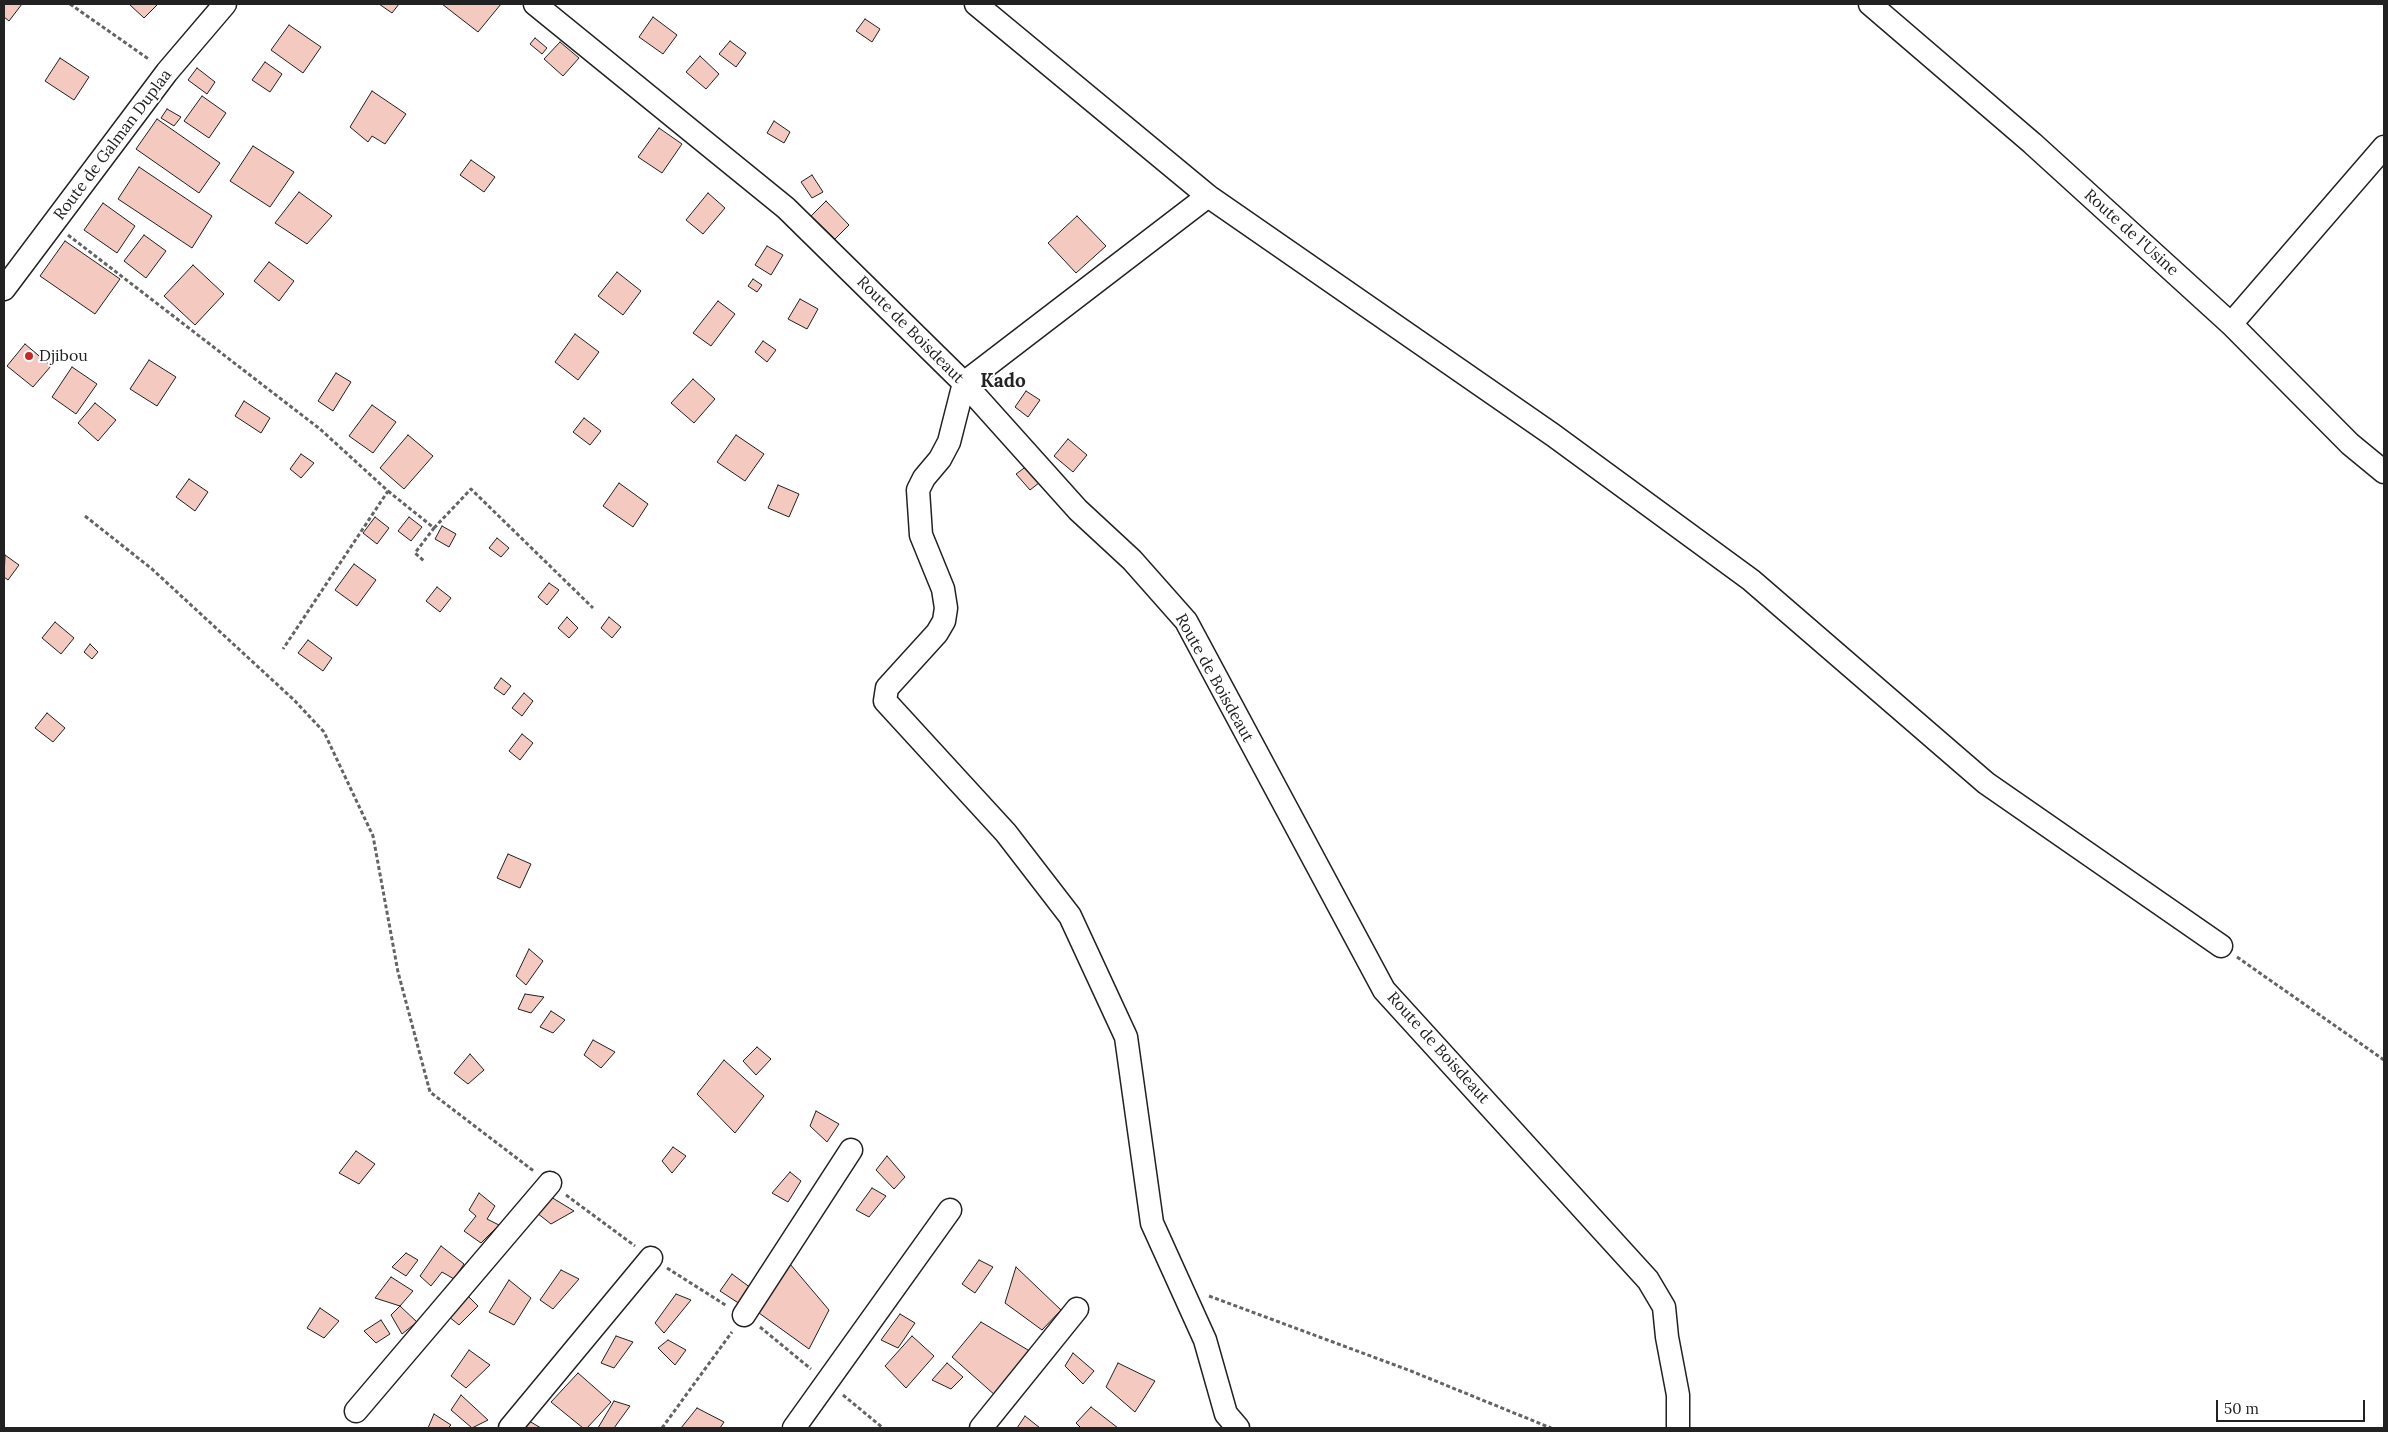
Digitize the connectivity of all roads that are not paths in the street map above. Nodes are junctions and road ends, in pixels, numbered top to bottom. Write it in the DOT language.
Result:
graph roads {
  1 [pos="225,4"];
  2 [pos="535,4"];
  3 [pos="976,4"];
  4 [pos="1870,4"];
  5 [pos="2384,148"];
  6 [pos="1208,196"];
  7 [pos="4,290"];
  8 [pos="2231,324"];
  9 [pos="964,383"];
  10 [pos="2384,472"];
  11 [pos="2221,946"];
  12 [pos="851,1150"];
  13 [pos="550,1183"];
  14 [pos="950,1210"];
  15 [pos="651,1258"];
  16 [pos="1077,1309"];
  17 [pos="743,1315"];
  18 [pos="356,1410"];
  19 [pos="510,1428"];
  20 [pos="794,1428"];
  21 [pos="981,1428"];
  22 [pos="1238,1428"];
  23 [pos="1678,1428"];
  1 -- 7 [label="street, Route de Galman Duplaa"];
  2 -- 9 [label="street, Route de Boisdeaut"];
  3 -- 6 [label="street"];
  4 -- 8 [label="street, Route de l'Usine"];
  5 -- 8 [label="street"];
  6 -- 9 [label="street"];
  6 -- 11 [label="street"];
  8 -- 10 [label="street, Route de l'Usine"];
  9 -- 22 [label="street"];
  9 -- 23 [label="street, Route de Boisdeaut"];
  12 -- 17 [label="street"];
  13 -- 18 [label="street"];
  14 -- 20 [label="street"];
  15 -- 19 [label="street"];
  16 -- 21 [label="street"];
}
